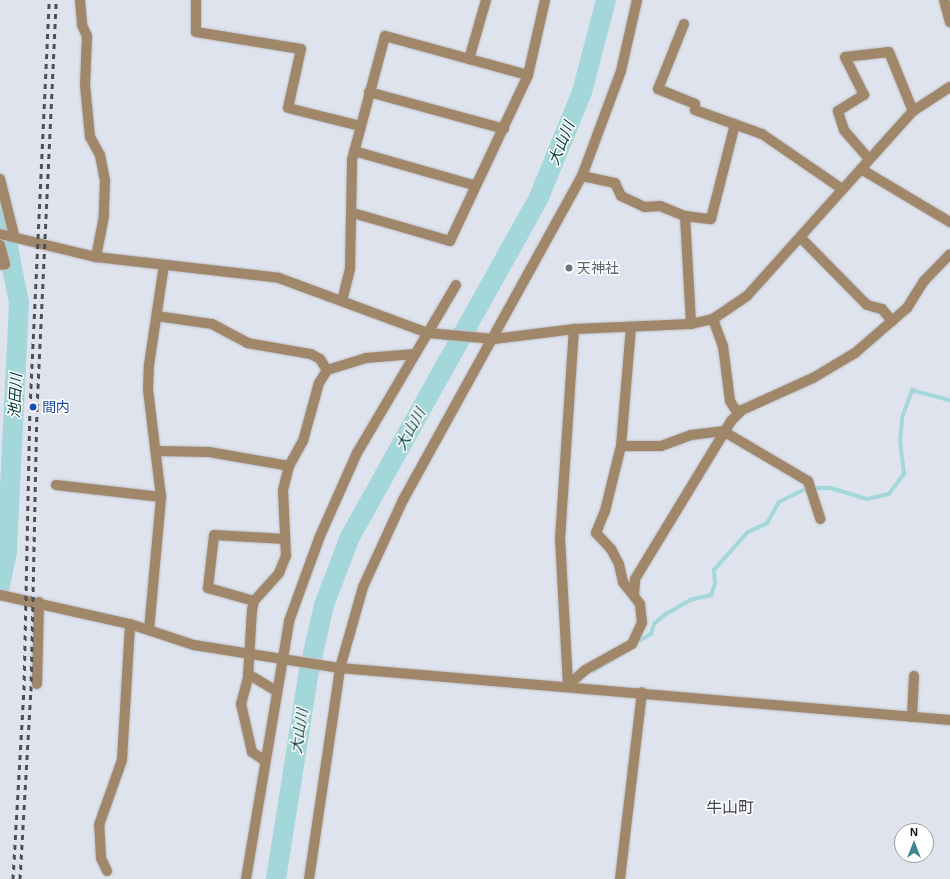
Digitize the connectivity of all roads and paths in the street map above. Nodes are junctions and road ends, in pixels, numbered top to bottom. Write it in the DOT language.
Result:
graph roads {
  1 [pos="80,0"];
  2 [pos="196,0"];
  3 [pos="486,0"];
  4 [pos="545,0"];
  5 [pos="637,0"];
  6 [pos="944,0"];
  7 [pos="950,22"];
  8 [pos="684,24"];
  9 [pos="469,59"];
  10 [pos="528,75"];
  11 [pos="950,87"];
  12 [pos="369,92"];
  13 [pos="913,111"];
  14 [pos="735,124"];
  15 [pos="360,126"];
  16 [pos="504,129"];
  17 [pos="354,151"];
  18 [pos="869,159"];
  19 [pos="861,169"];
  20 [pos="582,176"];
  21 [pos="0,179"];
  22 [pos="473,185"];
  23 [pos="842,189"];
  24 [pos="353,213"];
  25 [pos="685,216"];
  26 [pos="950,222"];
  27 [pos="0,234"];
  28 [pos="14,236"];
  29 [pos="800,238"];
  30 [pos="0,245"];
  31 [pos="950,254"];
  32 [pos="96,257"];
  33 [pos="0,265"];
  34 [pos="164,265"];
  35 [pos="456,285"];
  36 [pos="342,300"];
  37 [pos="157,316"];
  38 [pos="713,319"];
  39 [pos="892,321"];
  40 [pos="691,324"];
  41 [pos="574,328"];
  42 [pos="631,328"];
  43 [pos="428,333"];
  44 [pos="494,338"];
  45 [pos="415,354"];
  46 [pos="327,370"];
  47 [pos="738,414"];
  48 [pos="722,431"];
  49 [pos="621,446"];
  50 [pos="157,451"];
  51 [pos="290,466"];
  52 [pos="56,485"];
  53 [pos="161,497"];
  54 [pos="820,519"];
  55 [pos="285,539"];
  56 [pos="2,595"];
  57 [pos="634,595"];
  58 [pos="254,601"];
  59 [pos="39,602"];
  60 [pos="130,624"];
  61 [pos="149,630"];
  62 [pos="250,652"];
  63 [pos="284,658"];
  64 [pos="335,667"];
  65 [pos="248,674"];
  66 [pos="914,676"];
  67 [pos="37,684"];
  68 [pos="568,685"];
  69 [pos="276,691"];
  70 [pos="642,692"];
  71 [pos="912,717"];
  72 [pos="950,720"];
  73 [pos="264,762"];
  74 [pos="108,871"];
  75 [pos="246,879"];
  76 [pos="309,879"];
  77 [pos="620,879"];
  1 -- 32 [label="street"];
  2 -- 15 [label="street"];
  3 -- 9 [label="street"];
  4 -- 10 [label="street"];
  5 -- 20 [label="street"];
  6 -- 7 [label="street"];
  8 -- 14 [label="street"];
  9 -- 10 [label="street"];
  9 -- 12 [label="street"];
  10 -- 16 [label="street"];
  11 -- 13 [label="street"];
  12 -- 15 [label="street"];
  12 -- 16 [label="street"];
  13 -- 18 [label="street"];
  13 -- 18 [label="street"];
  14 -- 23 [label="street"];
  14 -- 25 [label="street"];
  15 -- 17 [label="street"];
  16 -- 22 [label="street"];
  17 -- 22 [label="street"];
  17 -- 24 [label="street"];
  18 -- 19 [label="street"];
  19 -- 23 [label="street"];
  19 -- 26 [label="street"];
  20 -- 25 [label="street"];
  20 -- 44 [label="street"];
  21 -- 28 [label="street"];
  22 -- 24 [label="street"];
  23 -- 29 [label="street"];
  24 -- 36 [label="street"];
  25 -- 40 [label="street"];
  27 -- 28 [label="street"];
  28 -- 32 [label="street"];
  29 -- 38 [label="street"];
  29 -- 39 [label="street"];
  30 -- 33 [label="street"];
  31 -- 39 [label="street"];
  32 -- 34 [label="street"];
  34 -- 36 [label="street"];
  34 -- 37 [label="street"];
  35 -- 43 [label="street"];
  36 -- 43 [label="street"];
  37 -- 46 [label="street"];
  37 -- 50 [label="street"];
  38 -- 40 [label="street"];
  38 -- 47 [label="street"];
  39 -- 47 [label="street"];
  40 -- 42 [label="street"];
  41 -- 42 [label="street"];
  41 -- 44 [label="street"];
  41 -- 68 [label="street"];
  42 -- 49 [label="street"];
  43 -- 44 [label="street"];
  43 -- 45 [label="street"];
  44 -- 64 [label="street"];
  45 -- 46 [label="street"];
  45 -- 63 [label="street"];
  46 -- 51 [label="street"];
  47 -- 48 [label="street"];
  48 -- 49 [label="street"];
  48 -- 54 [label="street"];
  48 -- 57 [label="street"];
  49 -- 57 [label="street"];
  50 -- 51 [label="street"];
  50 -- 53 [label="street"];
  51 -- 55 [label="street"];
  52 -- 53 [label="street"];
  53 -- 61 [label="street"];
  55 -- 58 [label="street"];
  55 -- 58 [label="street"];
  56 -- 59 [label="street"];
  57 -- 68 [label="street"];
  58 -- 62 [label="street"];
  59 -- 60 [label="street"];
  59 -- 67 [label="street"];
  60 -- 61 [label="street"];
  60 -- 74 [label="street"];
  61 -- 62 [label="street"];
  62 -- 63 [label="street"];
  62 -- 65 [label="street"];
  63 -- 64 [label="street"];
  63 -- 69 [label="street"];
  64 -- 68 [label="street"];
  64 -- 76 [label="street"];
  65 -- 69 [label="street"];
  65 -- 73 [label="street"];
  66 -- 71 [label="street"];
  68 -- 70 [label="street"];
  69 -- 73 [label="street"];
  70 -- 71 [label="street"];
  70 -- 77 [label="street"];
  71 -- 72 [label="street"];
  73 -- 75 [label="street"];
}
